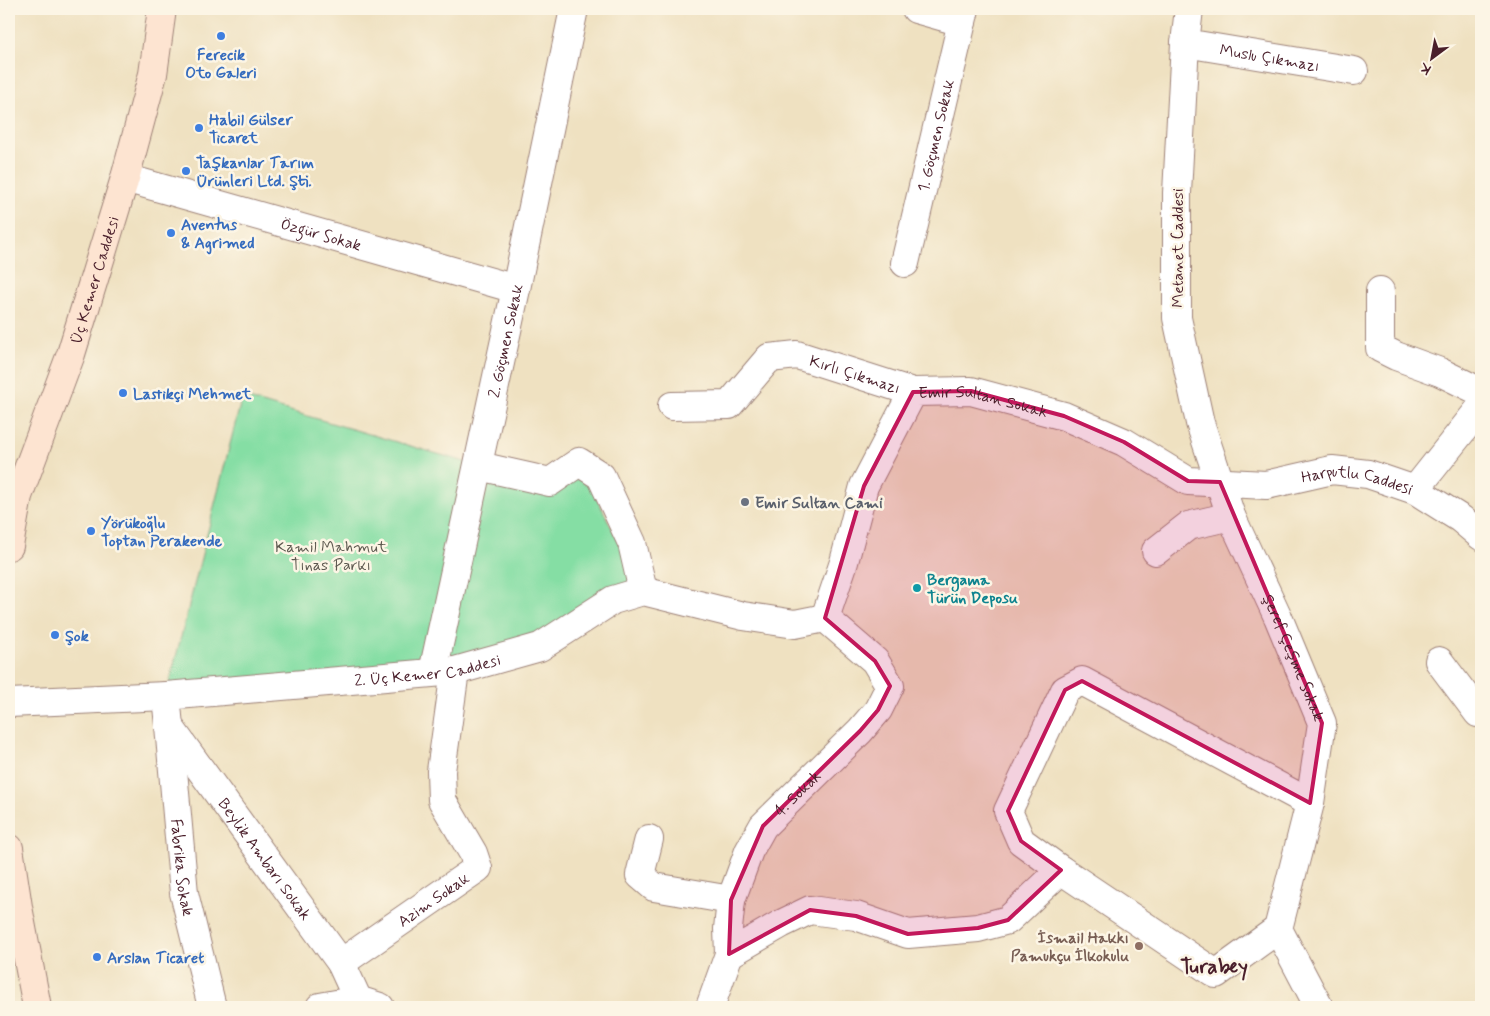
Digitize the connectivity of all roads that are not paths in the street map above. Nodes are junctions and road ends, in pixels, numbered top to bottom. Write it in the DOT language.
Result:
graph roads {
  1 [pos="162,9"];
  2 [pos="574,9"];
  3 [pos="916,9"];
  4 [pos="1189,9"];
  5 [pos="964,16"];
  6 [pos="1185,42"];
  7 [pos="1354,71"];
  8 [pos="125,178"];
  9 [pos="905,263"];
  10 [pos="516,289"];
  11 [pos="1380,291"];
  12 [pos="913,392"];
  13 [pos="1481,392"];
  14 [pos="672,406"];
  15 [pos="1481,407"];
  16 [pos="479,466"];
  17 [pos="1220,482"];
  18 [pos="1415,490"];
  19 [pos="1231,516"];
  20 [pos="1481,536"];
  21 [pos="9,546"];
  22 [pos="1156,551"];
  23 [pos="643,591"];
  24 [pos="825,618"];
  25 [pos="1439,661"];
  26 [pos="444,671"];
  27 [pos="166,696"];
  28 [pos="9,703"];
  29 [pos="1481,713"];
  30 [pos="169,726"];
  31 [pos="1310,803"];
  32 [pos="649,839"];
  33 [pos="9,848"];
  34 [pos="1061,870"];
  35 [pos="731,900"];
  36 [pos="1278,929"];
  37 [pos="729,954"];
  38 [pos="341,963"];
  39 [pos="369,1003"];
  40 [pos="37,1007"];
  41 [pos="212,1007"];
  42 [pos="320,1007"];
  43 [pos="710,1007"];
  44 [pos="1319,1007"];
  1 -- 8 [label="main road, Üç Kemer Caddesi"];
  2 -- 10 [label="street, 2. Göçmen Sokak"];
  3 -- 5 [label="street"];
  4 -- 6 [label="street, Metanet Caddesi"];
  5 -- 9 [label="street, 1. Göçmen Sokak"];
  6 -- 7 [label="street, Muslu Çıkmazı"];
  6 -- 17 [label="street, Metanet Caddesi"];
  8 -- 10 [label="street, Özgür Sokak"];
  8 -- 21 [label="main road, Üç Kemer Caddesi"];
  10 -- 16 [label="street, 2. Göçmen Sokak"];
  11 -- 13 [label="street"];
  12 -- 14 [label="street, Kırlı Çıkmazı"];
  12 -- 17 [label="street, Emir Sultan Sokak"];
  12 -- 24 [label="street, Emir Sultan Sokak"];
  15 -- 18 [label="street"];
  16 -- 23 [label="street"];
  16 -- 26 [label="street, 2. Göçmen Sokak"];
  17 -- 18 [label="street, Harputlu Caddesi"];
  17 -- 19 [label="street, Şeref Çeşme Sokak"];
  18 -- 20 [label="street, Harputlu Caddesi"];
  19 -- 22 [label="street"];
  19 -- 31 [label="street, Şeref Çeşme Sokak"];
  23 -- 24 [label="street"];
  23 -- 26 [label="street, 2. Üç Kemer Caddesi"];
  24 -- 35 [label="street, 4. Sokak"];
  25 -- 29 [label="street"];
  26 -- 27 [label="street, 2. Üç Kemer Caddesi"];
  26 -- 38 [label="street, Azim Sokak"];
  27 -- 28 [label="street, 2. Üç Kemer Caddesi"];
  27 -- 30 [label="street"];
  30 -- 38 [label="street, Beylik Ambarı Sokak"];
  30 -- 41 [label="street, Fabrika Sokak"];
  31 -- 34 [label="street"];
  31 -- 36 [label="street, Şeref Çeşme Sokak"];
  32 -- 35 [label="street"];
  33 -- 40 [label="main road"];
  34 -- 36 [label="street"];
  34 -- 37 [label="street"];
  35 -- 37 [label="street, 4. Sokak"];
  36 -- 44 [label="street"];
  37 -- 43 [label="street, 4. Sokak"];
  38 -- 39 [label="street, Beylik Ambarı Sokak"];
  39 -- 42 [label="street"];
}
